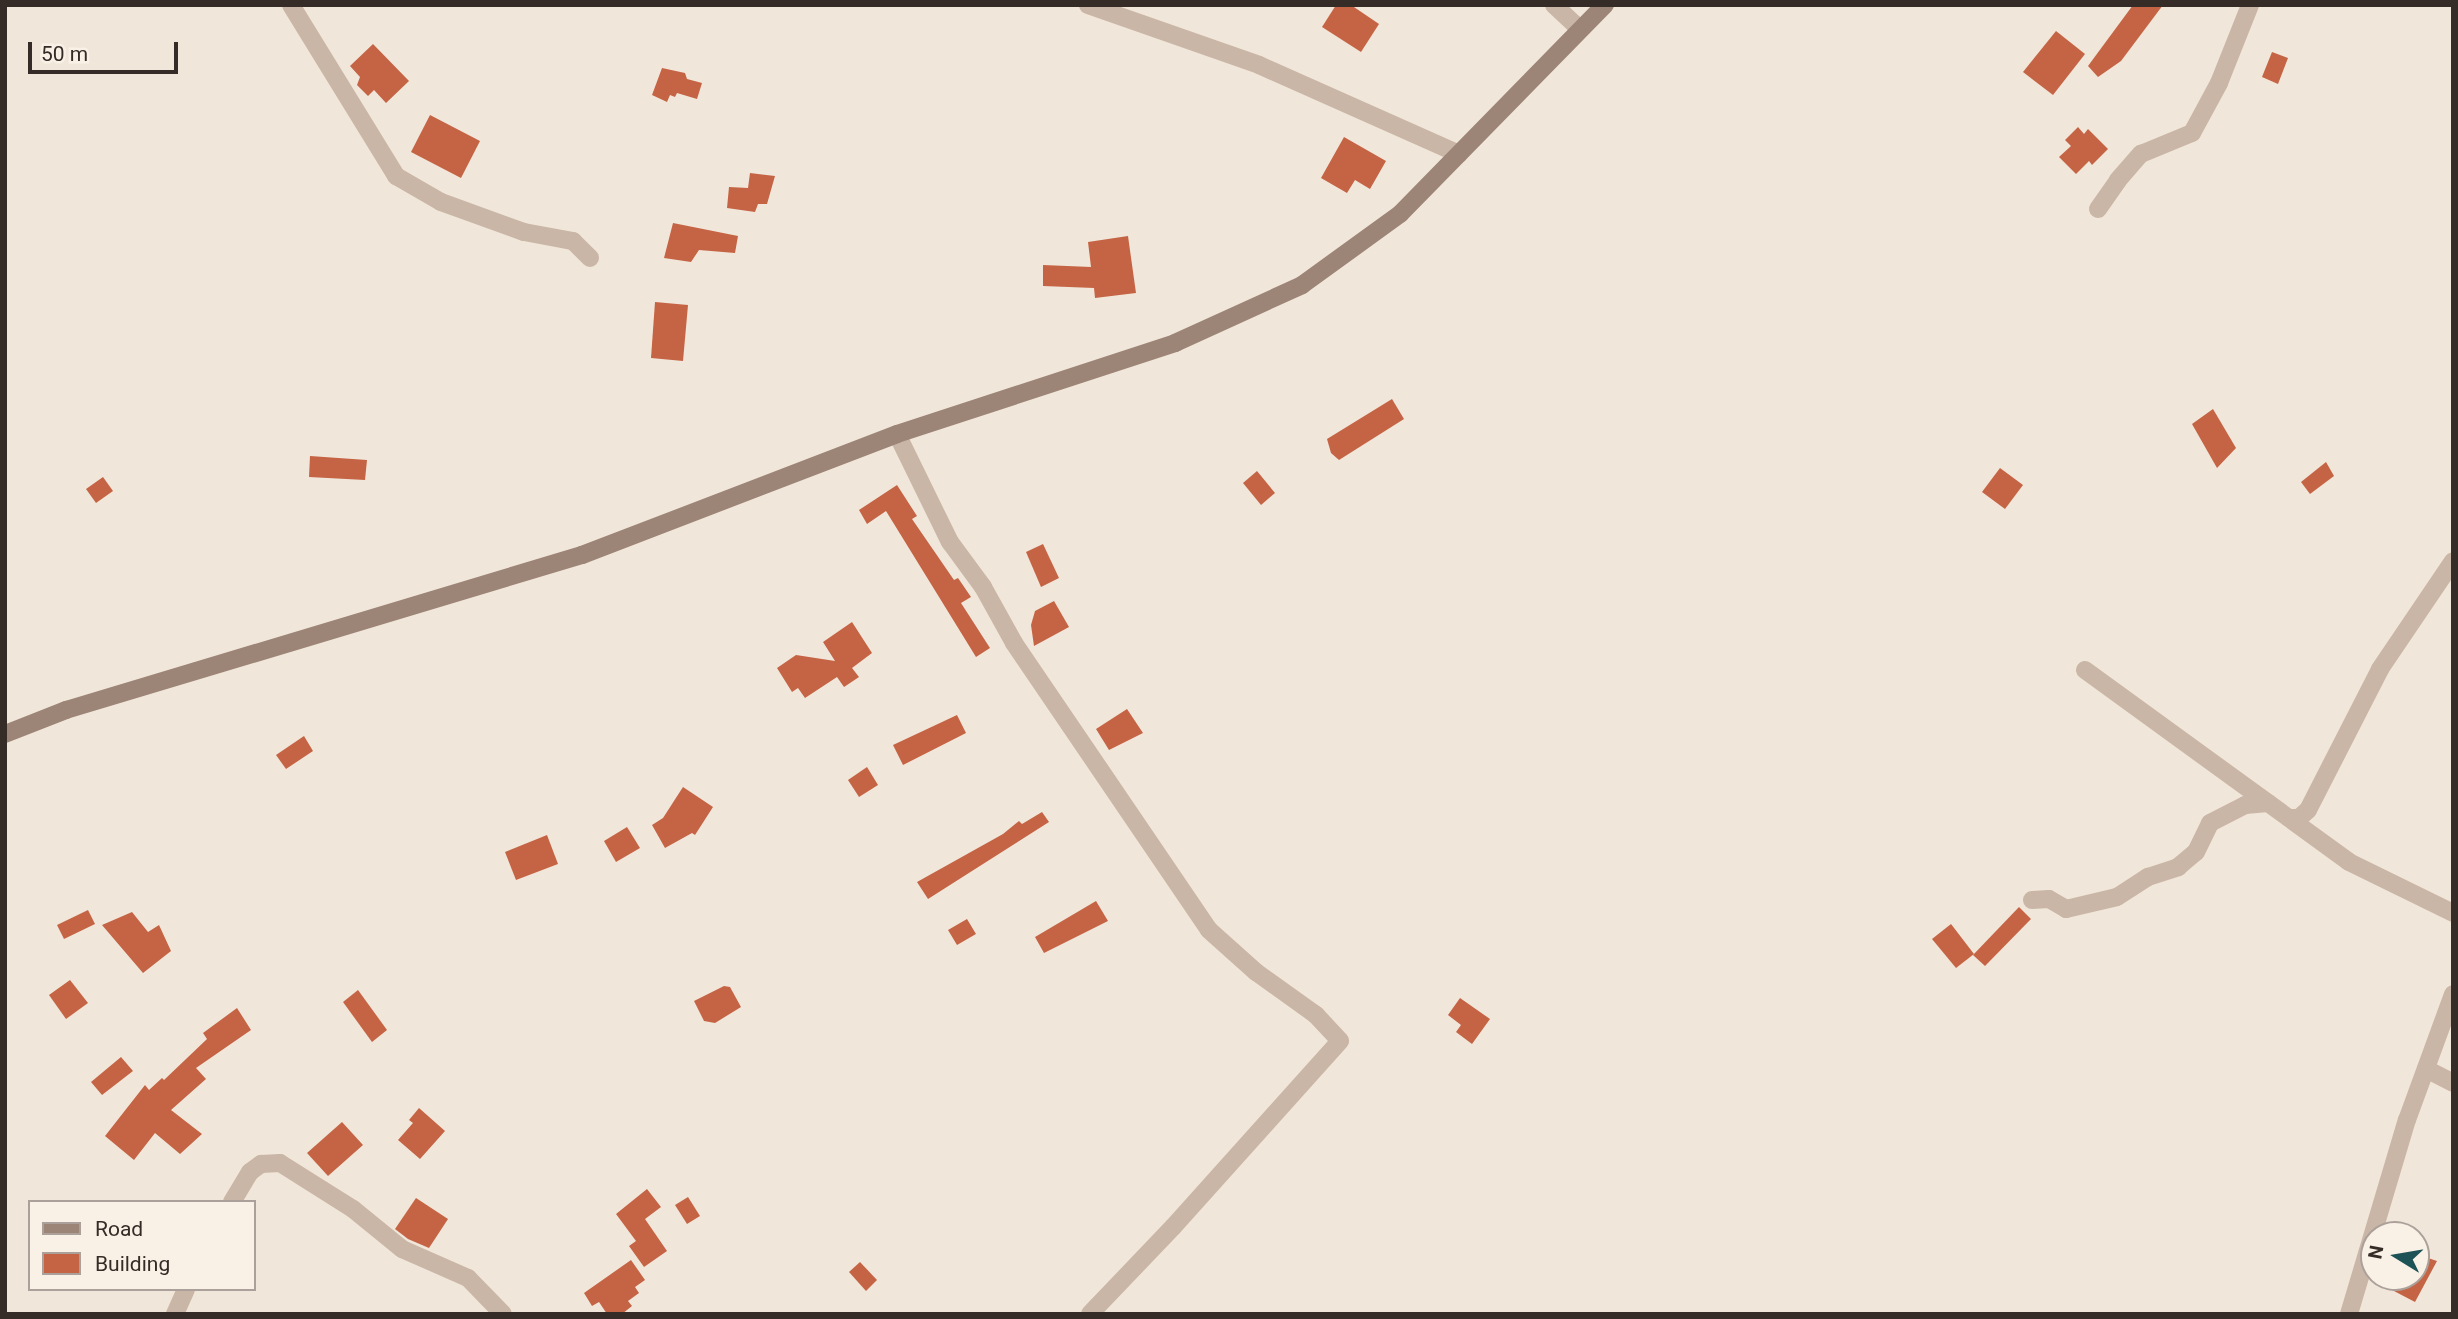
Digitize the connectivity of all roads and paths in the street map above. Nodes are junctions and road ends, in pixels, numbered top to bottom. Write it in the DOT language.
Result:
graph roads {
  1 [pos="291,5"];
  2 [pos="1088,5"];
  3 [pos="1554,5"];
  4 [pos="1605,5"];
  5 [pos="2250,5"];
  6 [pos="1580,29"];
  7 [pos="1459,153"];
  8 [pos="2098,209"];
  9 [pos="590,258"];
  10 [pos="897,434"];
  11 [pos="2453,561"];
  12 [pos="2085,670"];
  13 [pos="5,734"];
  14 [pos="2268,803"];
  15 [pos="2289,818"];
  16 [pos="2032,900"];
  17 [pos="2453,913"];
  18 [pos="2453,994"];
  19 [pos="2426,1069"];
  20 [pos="2453,1083"];
  21 [pos="233,1200"];
  22 [pos="185,1291"];
  23 [pos="175,1314"];
  24 [pos="503,1314"];
  25 [pos="1090,1314"];
  26 [pos="2349,1314"];
  1 -- 9 [label="street"];
  2 -- 7 [label="street"];
  3 -- 6 [label="street"];
  4 -- 6 [label="street"];
  5 -- 8 [label="street"];
  6 -- 7 [label="street"];
  7 -- 10 [label="street"];
  10 -- 13 [label="street"];
  10 -- 25 [label="street"];
  11 -- 15 [label="street"];
  12 -- 14 [label="street"];
  14 -- 15 [label="street"];
  14 -- 16 [label="street"];
  15 -- 17 [label="street"];
  18 -- 19 [label="street"];
  19 -- 20 [label="street"];
  19 -- 26 [label="street"];
  21 -- 24 [label="street"];
  22 -- 23 [label="street"];
}
